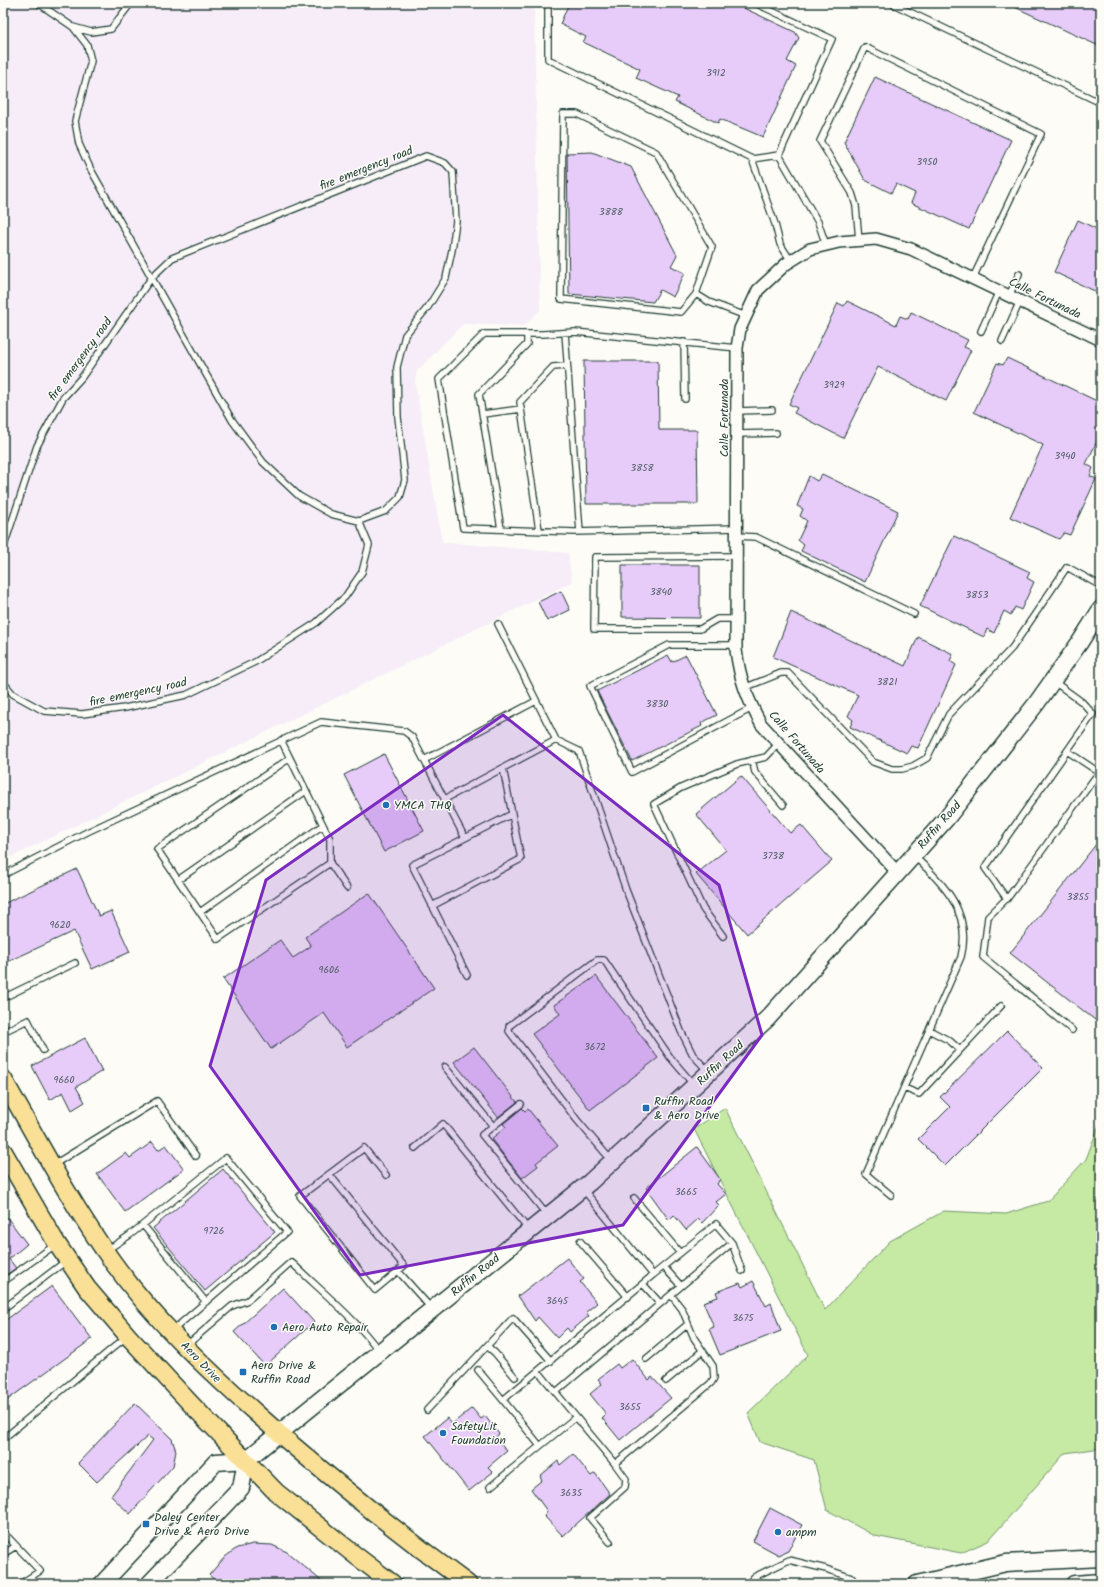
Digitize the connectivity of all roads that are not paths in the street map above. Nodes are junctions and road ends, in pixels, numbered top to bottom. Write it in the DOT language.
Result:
graph roads {
  1 [pos="38,3"];
  2 [pos="131,3"];
  3 [pos="548,3"];
  4 [pos="755,3"];
  5 [pos="891,3"];
  6 [pos="73,28"];
  7 [pos="1101,103"];
  8 [pos="779,155"];
  9 [pos="752,159"];
  10 [pos="859,240"];
  11 [pos="826,245"];
  12 [pos="791,261"];
  13 [pos="1019,274"];
  14 [pos="152,277"];
  15 [pos="973,278"];
  16 [pos="999,291"];
  17 [pos="696,294"];
  18 [pos="1009,296"];
  19 [pos="1020,301"];
  20 [pos="746,316"];
  21 [pos="981,331"];
  22 [pos="565,333"];
  23 [pos="527,334"];
  24 [pos="1101,340"];
  25 [pos="1002,341"];
  26 [pos="684,342"];
  27 [pos="737,348"];
  28 [pos="567,366"];
  29 [pos="685,399"];
  30 [pos="521,409"];
  31 [pos="772,410"];
  32 [pos="737,411"];
  33 [pos="483,414"];
  34 [pos="776,433"];
  35 [pos="737,434"];
  36 [pos="360,522"];
  37 [pos="501,529"];
  38 [pos="539,530"];
  39 [pos="580,532"];
  40 [pos="737,532"];
  41 [pos="3,549"];
  42 [pos="737,556"];
  43 [pos="1101,586"];
  44 [pos="1101,609"];
  45 [pos="914,614"];
  46 [pos="736,619"];
  47 [pos="498,624"];
  48 [pos="736,645"];
  49 [pos="1052,681"];
  50 [pos="3,682"];
  51 [pos="744,688"];
  52 [pos="536,701"];
  53 [pos="752,708"];
  54 [pos="280,740"];
  55 [pos="556,740"];
  56 [pos="779,743"];
  57 [pos="1067,751"];
  58 [pos="290,758"];
  59 [pos="424,760"];
  60 [pos="752,760"];
  61 [pos="503,768"];
  62 [pos="1100,773"];
  63 [pos="306,791"];
  64 [pos="445,799"];
  65 [pos="783,806"];
  66 [pos="512,814"];
  67 [pos="323,825"];
  68 [pos="465,838"];
  69 [pos="913,855"];
  70 [pos="330,863"];
  71 [pos="898,873"];
  72 [pos="3,875"];
  73 [pos="178,880"];
  74 [pos="347,888"];
  75 [pos="1007,898"];
  76 [pos="432,906"];
  77 [pos="200,912"];
  78 [pos="724,936"];
  79 [pos="74,963"];
  80 [pos="467,975"];
  81 [pos="3,998"];
  82 [pos="1001,1006"];
  83 [pos="929,1030"];
  84 [pos="1072,1030"];
  85 [pos="3,1032"];
  86 [pos="43,1050"];
  87 [pos="960,1050"];
  88 [pos="445,1067"];
  89 [pos="709,1073"];
  90 [pos="3,1079"];
  91 [pos="695,1086"];
  92 [pos="904,1088"];
  93 [pos="521,1104"];
  94 [pos="493,1126"];
  95 [pos="414,1148"];
  96 [pos="4,1153"];
  97 [pos="196,1156"];
  98 [pos="612,1162"];
  99 [pos="52,1165"];
  100 [pos="330,1174"];
  101 [pos="386,1175"];
  102 [pos="582,1189"];
  103 [pos="892,1195"];
  104 [pos="634,1198"];
  105 [pos="548,1216"];
  106 [pos="143,1225"];
  107 [pos="530,1231"];
  108 [pos="580,1241"];
  109 [pos="732,1243"];
  110 [pos="57,1244"];
  111 [pos="106,1252"];
  112 [pos="680,1253"];
  113 [pos="68,1260"];
  114 [pos="664,1267"];
  115 [pos="398,1271"];
  116 [pos="742,1271"];
  117 [pos="653,1275"];
  118 [pos="3,1282"];
  119 [pos="643,1284"];
  120 [pos="681,1286"];
  121 [pos="671,1295"];
  122 [pos="628,1297"];
  123 [pos="206,1302"];
  124 [pos="660,1304"];
  125 [pos="3,1309"];
  126 [pos="432,1310"];
  127 [pos="688,1324"];
  128 [pos="171,1331"];
  129 [pos="128,1336"];
  130 [pos="487,1346"];
  131 [pos="186,1347"];
  132 [pos="702,1351"];
  133 [pos="380,1352"];
  134 [pos="646,1359"];
  135 [pos="550,1361"];
  136 [pos="478,1370"];
  137 [pos="538,1371"];
  138 [pos="515,1377"];
  139 [pos="666,1381"];
  140 [pos="556,1392"];
  141 [pos="503,1400"];
  142 [pos="427,1410"];
  143 [pos="576,1417"];
  144 [pos="278,1433"];
  145 [pos="3,1439"];
  146 [pos="540,1446"];
  147 [pos="246,1460"];
  148 [pos="615,1464"];
  149 [pos="490,1487"];
  150 [pos="3,1532"];
  151 [pos="610,1542"];
  152 [pos="16,1546"];
  153 [pos="3,1554"];
  154 [pos="1101,1558"];
  155 [pos="1101,1582"];
  156 [pos="20,1584"];
  157 [pos="102,1584"];
  158 [pos="149,1584"];
  159 [pos="393,1584"];
  160 [pos="468,1584"];
  161 [pos="748,1584"];
  162 [pos="855,1584"];
  163 [pos="917,1584"];
  164 [pos="1074,1584"];
  1 -- 6 [label="lane"];
  2 -- 6 [label="lane"];
  3 -- 9 [label="lane"];
  4 -- 8 [label="lane"];
  5 -- 7 [label="lane"];
  6 -- 14 [label="lane"];
  8 -- 9 [label="lane"];
  8 -- 11 [label="lane"];
  9 -- 12 [label="lane"];
  10 -- 11 [label="street, Calle Fortunada"];
  10 -- 15 [label="street, Calle Fortunada"];
  10 -- 15 [label="lane"];
  11 -- 12 [label="street, Calle Fortunada"];
  12 -- 20 [label="street, Calle Fortunada"];
  13 -- 18 [label="lane"];
  14 -- 36 [label="lane"];
  14 -- 36 [label="lane, fire emergency road"];
  14 -- 41 [label="lane, fire emergency road"];
  15 -- 16 [label="street, Calle Fortunada"];
  16 -- 18 [label="street, Calle Fortunada"];
  16 -- 21 [label="lane"];
  17 -- 17 [label="lane"];
  17 -- 20 [label="lane"];
  18 -- 19 [label="street, Calle Fortunada"];
  19 -- 24 [label="street, Calle Fortunada"];
  19 -- 25 [label="lane"];
  20 -- 27 [label="street, Calle Fortunada"];
  22 -- 23 [label="lane"];
  22 -- 26 [label="lane"];
  22 -- 28 [label="lane"];
  23 -- 33 [label="lane"];
  23 -- 37 [label="lane"];
  26 -- 27 [label="lane"];
  26 -- 29 [label="lane"];
  27 -- 32 [label="street, Calle Fortunada"];
  28 -- 30 [label="lane"];
  28 -- 39 [label="lane"];
  30 -- 33 [label="lane"];
  30 -- 38 [label="lane"];
  31 -- 32 [label="lane"];
  32 -- 35 [label="street, Calle Fortunada"];
  33 -- 37 [label="lane"];
  34 -- 35 [label="lane"];
  35 -- 40 [label="street, Calle Fortunada"];
  36 -- 50 [label="lane, fire emergency road"];
  37 -- 38 [label="lane"];
  38 -- 39 [label="lane"];
  39 -- 40 [label="lane"];
  40 -- 42 [label="street, Calle Fortunada"];
  40 -- 45 [label="lane"];
  42 -- 46 [label="street, Calle Fortunada"];
  42 -- 46 [label="lane"];
  43 -- 51 [label="lane"];
  44 -- 49 [label="main road, Ruffin Road"];
  46 -- 48 [label="street, Calle Fortunada"];
  47 -- 52 [label="lane"];
  48 -- 51 [label="street, Calle Fortunada"];
  48 -- 53 [label="lane"];
  49 -- 57 [label="lane"];
  49 -- 69 [label="main road, Ruffin Road"];
  51 -- 53 [label="street, Calle Fortunada"];
  52 -- 55 [label="lane"];
  52 -- 59 [label="lane"];
  53 -- 56 [label="street, Calle Fortunada"];
  54 -- 58 [label="lane"];
  54 -- 59 [label="lane"];
  54 -- 72 [label="lane"];
  55 -- 61 [label="lane"];
  55 -- 89 [label="lane"];
  56 -- 60 [label="lane"];
  56 -- 71 [label="street, Calle Fortunada"];
  57 -- 62 [label="lane"];
  57 -- 75 [label="lane"];
  58 -- 63 [label="lane"];
  58 -- 73 [label="lane"];
  59 -- 64 [label="lane"];
  60 -- 65 [label="lane"];
  60 -- 78 [label="lane"];
  61 -- 64 [label="lane"];
  61 -- 66 [label="lane"];
  62 -- 75 [label="lane"];
  63 -- 67 [label="lane"];
  63 -- 73 [label="lane"];
  64 -- 68 [label="lane"];
  66 -- 68 [label="lane"];
  66 -- 76 [label="lane"];
  67 -- 70 [label="lane"];
  67 -- 77 [label="lane"];
  68 -- 76 [label="lane"];
  69 -- 71 [label="main road, Ruffin Road"];
  69 -- 83 [label="lane"];
  70 -- 74 [label="lane"];
  70 -- 77 [label="lane"];
  71 -- 89 [label="main road, Ruffin Road"];
  73 -- 77 [label="lane"];
  75 -- 84 [label="lane"];
  76 -- 80 [label="lane"];
  79 -- 81 [label="lane"];
  82 -- 87 [label="lane"];
  83 -- 87 [label="lane"];
  83 -- 92 [label="lane"];
  85 -- 86 [label="lane"];
  87 -- 92 [label="lane"];
  88 -- 94 [label="lane"];
  89 -- 91 [label="main road, Ruffin Road"];
  90 -- 99 [label="main road, Aero Drive"];
  91 -- 98 [label="main road, Ruffin Road"];
  91 -- 98 [label="lane"];
  92 -- 103 [label="lane"];
  93 -- 94 [label="lane"];
  94 -- 105 [label="lane"];
  95 -- 107 [label="lane"];
  96 -- 110 [label="main road"];
  97 -- 99 [label="lane"];
  98 -- 102 [label="main road, Ruffin Road"];
  99 -- 111 [label="main road, Aero Drive"];
  100 -- 101 [label="lane"];
  100 -- 115 [label="lane"];
  100 -- 115 [label="lane"];
  102 -- 105 [label="main road, Ruffin Road"];
  102 -- 117 [label="lane"];
  104 -- 112 [label="lane"];
  105 -- 107 [label="main road, Ruffin Road"];
  106 -- 111 [label="lane"];
  106 -- 123 [label="lane"];
  106 -- 123 [label="lane"];
  107 -- 126 [label="main road, Ruffin Road"];
  108 -- 122 [label="lane"];
  109 -- 112 [label="lane"];
  109 -- 116 [label="lane"];
  109 -- 120 [label="lane"];
  110 -- 113 [label="main road"];
  110 -- 118 [label="lane"];
  111 -- 128 [label="main road, Aero Drive"];
  112 -- 114 [label="lane"];
  113 -- 125 [label="lane"];
  113 -- 129 [label="main road"];
  114 -- 117 [label="lane"];
  114 -- 120 [label="lane"];
  115 -- 126 [label="lane"];
  117 -- 119 [label="lane"];
  119 -- 122 [label="lane"];
  119 -- 124 [label="lane"];
  120 -- 121 [label="lane"];
  121 -- 124 [label="lane"];
  121 -- 127 [label="lane"];
  122 -- 135 [label="lane"];
  123 -- 128 [label="lane"];
  124 -- 140 [label="lane"];
  126 -- 133 [label="main road, Ruffin Road"];
  127 -- 132 [label="lane"];
  127 -- 134 [label="lane"];
  128 -- 131 [label="main road, Aero Drive"];
  129 -- 145 [label="lane"];
  129 -- 147 [label="main road"];
  130 -- 135 [label="lane"];
  130 -- 138 [label="lane"];
  130 -- 142 [label="lane"];
  131 -- 133 [label="lane"];
  131 -- 144 [label="main road, Aero Drive"];
  132 -- 139 [label="lane"];
  132 -- 148 [label="lane"];
  133 -- 144 [label="main road, Ruffin Road"];
  135 -- 137 [label="lane"];
  136 -- 141 [label="lane"];
  137 -- 140 [label="lane"];
  137 -- 141 [label="lane"];
  140 -- 143 [label="lane"];
  141 -- 146 [label="lane"];
  143 -- 146 [label="lane"];
  143 -- 148 [label="lane"];
  144 -- 147 [label="main road, Ruffin Road"];
  144 -- 160 [label="main road, Aero Drive"];
  146 -- 149 [label="lane"];
  147 -- 157 [label="main road"];
  147 -- 158 [label="main road"];
  147 -- 159 [label="main road"];
  148 -- 151 [label="lane"];
  150 -- 152 [label="lane"];
  152 -- 153 [label="lane"];
  152 -- 156 [label="lane"];
  154 -- 163 [label="main road"];
  155 -- 164 [label="main road"];
  161 -- 162 [label="lane"];
}
